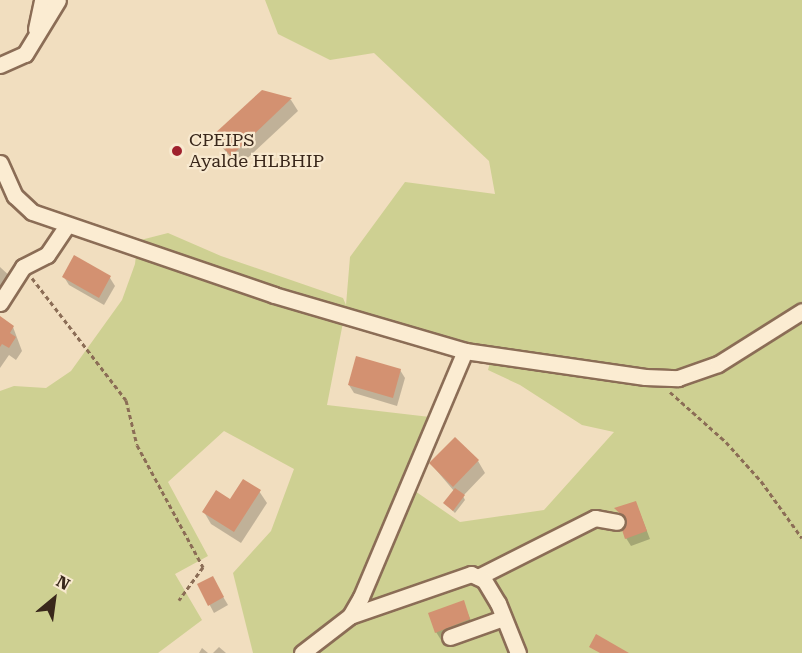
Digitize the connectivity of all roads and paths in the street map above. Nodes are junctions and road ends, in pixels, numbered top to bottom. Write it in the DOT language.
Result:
graph roads {
  1 [pos="42,0"];
  2 [pos="58,0"];
  3 [pos="33,40"];
  4 [pos="0,65"];
  5 [pos="0,163"];
  6 [pos="67,225"];
  7 [pos="23,267"];
  8 [pos="0,303"];
  9 [pos="802,311"];
  10 [pos="465,351"];
  11 [pos="652,377"];
  12 [pos="616,522"];
  13 [pos="802,538"];
  14 [pos="477,577"];
  15 [pos="179,600"];
  16 [pos="350,615"];
  17 [pos="503,618"];
  18 [pos="450,637"];
  19 [pos="302,653"];
  20 [pos="518,653"];
  1 -- 3 [label="street"];
  2 -- 3 [label="street"];
  3 -- 4 [label="street"];
  5 -- 6 [label="street"];
  6 -- 7 [label="street"];
  6 -- 10 [label="street"];
  7 -- 8 [label="street"];
  7 -- 15 [label="path"];
  9 -- 11 [label="street"];
  10 -- 11 [label="street"];
  10 -- 16 [label="street"];
  11 -- 13 [label="path"];
  12 -- 14 [label="street"];
  14 -- 16 [label="street"];
  14 -- 17 [label="street"];
  16 -- 19 [label="street"];
  17 -- 18 [label="street"];
  17 -- 20 [label="street"];
}
